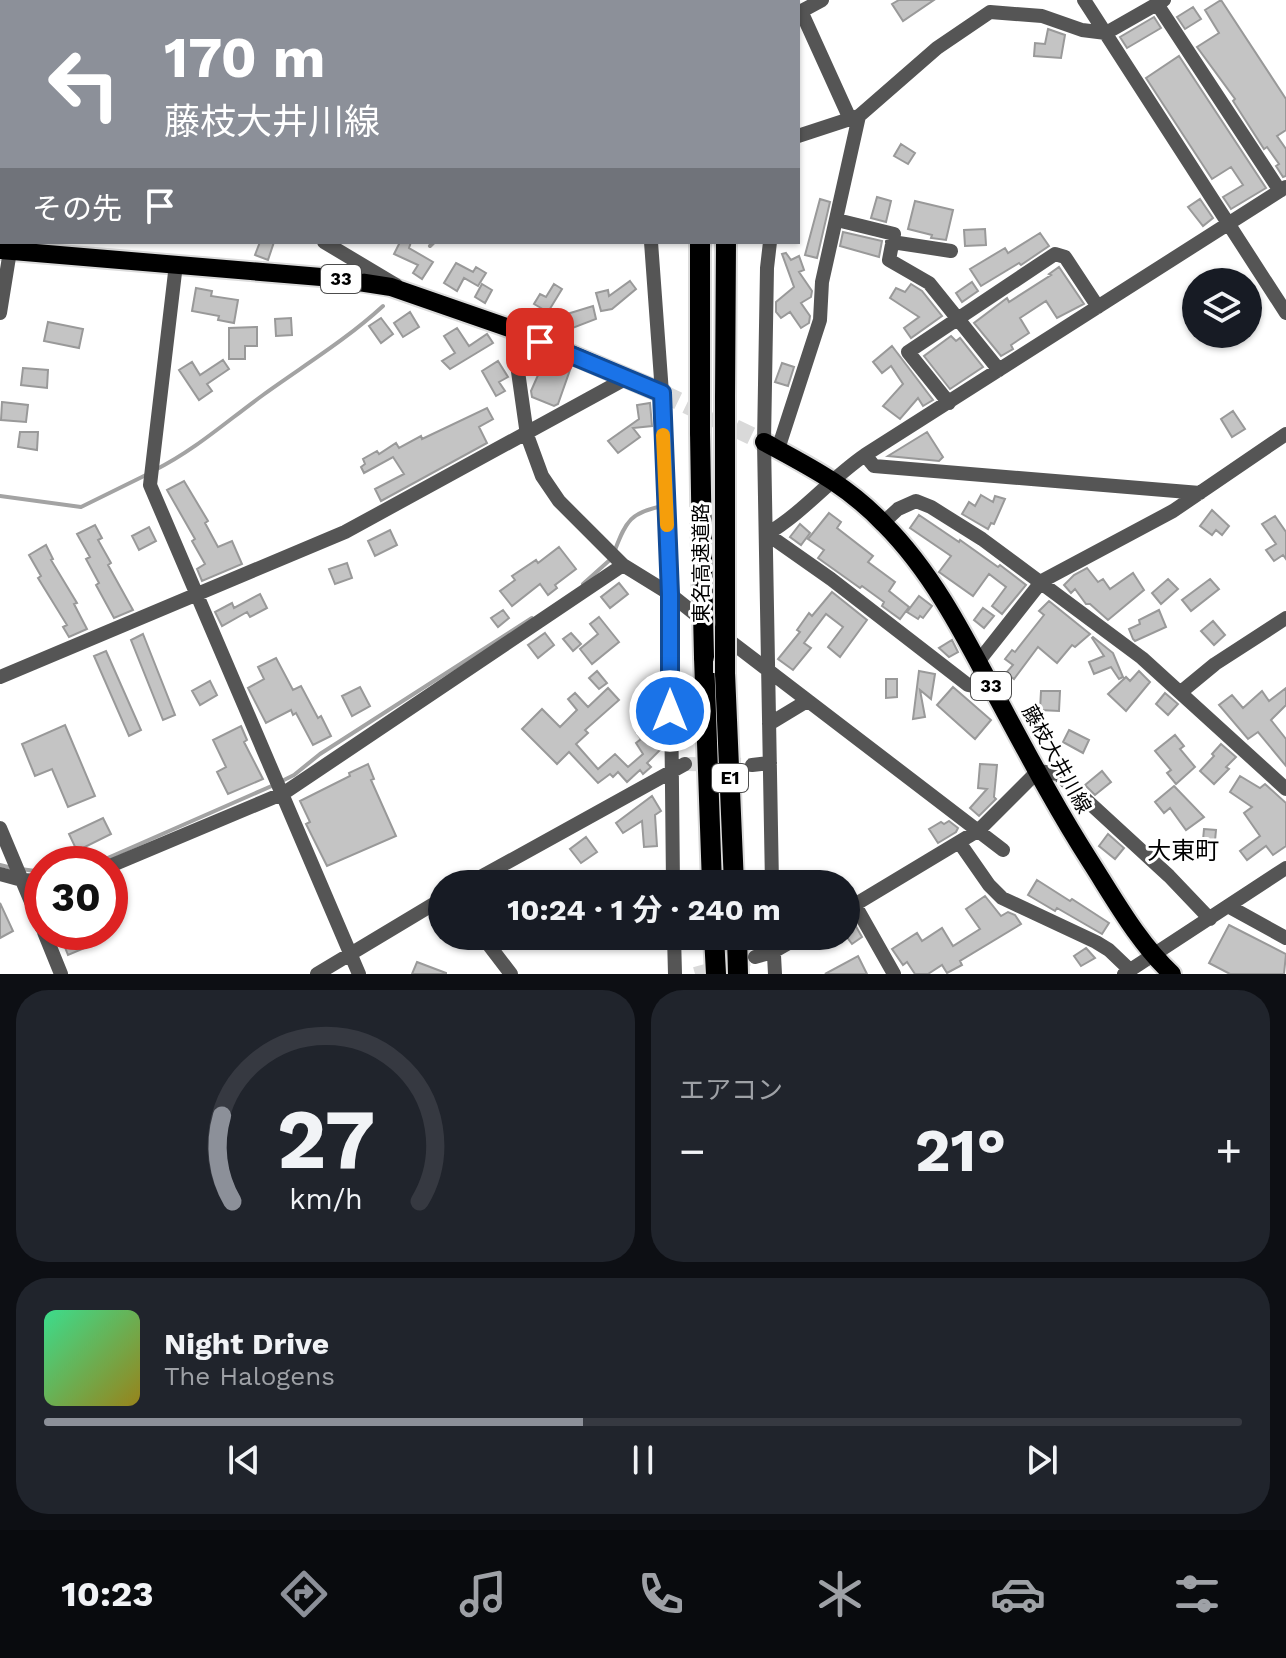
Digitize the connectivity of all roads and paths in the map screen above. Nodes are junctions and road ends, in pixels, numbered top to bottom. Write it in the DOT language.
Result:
graph roads {
  1 [pos="822,0"];
  2 [pos="1084,0"];
  3 [pos="1160,2"];
  4 [pos="800,11"];
  5 [pos="800,14"];
  6 [pos="1106,33"];
  7 [pos="855,118"];
  8 [pos="800,135"];
  9 [pos="1283,189"];
  10 [pos="837,220"];
  11 [pos="1228,225"];
  12 [pos="892,242"];
  13 [pos="327,244"];
  14 [pos="651,244"];
  15 [pos="700,244"];
  16 [pos="726,244"];
  17 [pos="770,244"];
  18 [pos="4,249"];
  19 [pos="951,251"];
  20 [pos="346,256"];
  21 [pos="176,264"];
  22 [pos="333,278"];
  23 [pos="411,293"];
  24 [pos="1098,307"];
  25 [pos="0,313"];
  26 [pos="1286,313"];
  27 [pos="957,317"];
  28 [pos="512,329"];
  29 [pos="999,370"];
  30 [pos="625,379"];
  31 [pos="662,393"];
  32 [pos="949,403"];
  33 [pos="1286,434"];
  34 [pos="527,435"];
  35 [pos="771,445"];
  36 [pos="865,455"];
  37 [pos="834,480"];
  38 [pos="1200,493"];
  39 [pos="883,523"];
  40 [pos="767,534"];
  41 [pos="623,565"];
  42 [pos="1042,581"];
  43 [pos="670,594"];
  44 [pos="197,595"];
  45 [pos="1286,618"];
  46 [pos="978,662"];
  47 [pos="767,671"];
  48 [pos="0,677"];
  49 [pos="993,690"];
  50 [pos="1181,692"];
  51 [pos="807,701"];
  52 [pos="769,724"];
  53 [pos="770,763"];
  54 [pos="685,764"];
  55 [pos="752,765"];
  56 [pos="670,770"];
  57 [pos="1038,771"];
  58 [pos="1286,789"];
  59 [pos="284,793"];
  60 [pos="0,828"];
  61 [pos="979,830"];
  62 [pos="959,842"];
  63 [pos="1003,850"];
  64 [pos="128,858"];
  65 [pos="1286,868"];
  66 [pos="493,870"];
  67 [pos="673,870"];
  68 [pos="712,870"];
  69 [pos="733,870"];
  70 [pos="772,870"];
  71 [pos="0,874"];
  72 [pos="22,880"];
  73 [pos="24,885"];
  74 [pos="860,902"];
  75 [pos="1228,906"];
  76 [pos="428,908"];
  77 [pos="1210,919"];
  78 [pos="860,923"];
  79 [pos="1286,938"];
  80 [pos="51,950"];
  81 [pos="493,950"];
  82 [pos="674,950"];
  83 [pos="715,950"];
  84 [pos="737,950"];
  85 [pos="776,950"];
  86 [pos="773,952"];
  87 [pos="351,955"];
  88 [pos="1153,956"];
  89 [pos="755,957"];
  90 [pos="1127,972"];
  91 [pos="61,974"];
  92 [pos="317,974"];
  93 [pos="359,974"];
  94 [pos="511,974"];
  95 [pos="675,974"];
  96 [pos="716,974"];
  97 [pos="738,974"];
  98 [pos="775,974"];
  99 [pos="894,974"];
  100 [pos="1172,974"];
  1 -- 4 [label="street"];
  2 -- 6 [label="street"];
  3 -- 6 [label="street"];
  3 -- 9 [label="street"];
  5 -- 7 [label="street"];
  6 -- 7 [label="street"];
  6 -- 11 [label="street"];
  7 -- 8 [label="street"];
  7 -- 10 [label="street"];
  9 -- 11 [label="street"];
  10 -- 12 [label="street"];
  10 -- 35 [label="street"];
  11 -- 24 [label="street"];
  11 -- 26 [label="street"];
  12 -- 19 [label="street"];
  12 -- 27 [label="street"];
  13 -- 20 [label="street"];
  14 -- 31 [label="street"];
  15 -- 68 [label="highway, 東名高速道路 / E1, bridge"];
  16 -- 69 [label="highway, 東名高速道路 / E1, bridge"];
  17 -- 35 [label="street"];
  18 -- 21 [label="main road, 33"];
  18 -- 25 [label="street"];
  20 -- 22 [label="street"];
  20 -- 23 [label="street"];
  21 -- 22 [label="main road, 33"];
  21 -- 44 [label="street"];
  22 -- 23 [label="main road, 33"];
  23 -- 28 [label="main road, 33"];
  24 -- 27 [label="street"];
  24 -- 29 [label="street"];
  27 -- 29 [label="street"];
  27 -- 32 [label="street"];
  28 -- 30 [label="main road, 33"];
  28 -- 34 [label="street"];
  29 -- 32 [label="street"];
  30 -- 31 [label="main road, 33"];
  30 -- 34 [label="street"];
  31 -- 43 [label="street"];
  32 -- 36 [label="street"];
  33 -- 38 [label="street"];
  34 -- 41 [label="street"];
  34 -- 44 [label="street"];
  35 -- 37 [label="main road, 藤枝大井川線 / 33"];
  35 -- 40 [label="street"];
  36 -- 37 [label="street"];
  36 -- 38 [label="street"];
  37 -- 39 [label="main road, 藤枝大井川線 / 33"];
  37 -- 40 [label="street"];
  38 -- 42 [label="street"];
  39 -- 42 [label="street"];
  39 -- 46 [label="main road, 藤枝大井川線 / 33"];
  40 -- 47 [label="street"];
  40 -- 49 [label="street"];
  41 -- 43 [label="street"];
  41 -- 59 [label="street"];
  42 -- 46 [label="street"];
  42 -- 50 [label="street"];
  43 -- 47 [label="street"];
  43 -- 56 [label="street"];
  44 -- 48 [label="street"];
  44 -- 59 [label="street"];
  45 -- 50 [label="street"];
  46 -- 49 [label="main road, 藤枝大井川線 / 33"];
  47 -- 51 [label="street"];
  47 -- 52 [label="street"];
  49 -- 57 [label="main road, 藤枝大井川線 / 33"];
  50 -- 58 [label="street"];
  51 -- 52 [label="street"];
  51 -- 61 [label="street"];
  52 -- 53 [label="street"];
  53 -- 55 [label="street"];
  53 -- 70 [label="street"];
  54 -- 56 [label="street"];
  56 -- 66 [label="street"];
  56 -- 67 [label="street"];
  57 -- 61 [label="street"];
  57 -- 77 [label="street"];
  57 -- 88 [label="main road, 藤枝大井川線 / 33"];
  59 -- 64 [label="street"];
  59 -- 87 [label="street"];
  60 -- 72 [label="street"];
  61 -- 62 [label="street"];
  61 -- 63 [label="street"];
  62 -- 74 [label="street"];
  62 -- 90 [label="street"];
  65 -- 75 [label="street"];
  71 -- 72 [label="street"];
  72 -- 73 [label="street"];
  75 -- 77 [label="street"];
  75 -- 79 [label="street"];
  76 -- 87 [label="street"];
  77 -- 88 [label="street"];
  78 -- 99 [label="street"];
  80 -- 91 [label="street"];
  81 -- 94 [label="street"];
  82 -- 95 [label="street"];
  83 -- 96 [label="highway"];
  84 -- 97 [label="highway"];
  85 -- 86 [label="street"];
  86 -- 89 [label="street"];
  86 -- 98 [label="street"];
  87 -- 92 [label="street"];
  87 -- 93 [label="street"];
  88 -- 90 [label="street"];
  88 -- 100 [label="main road, 藤枝大井川線 / 33"];
}
